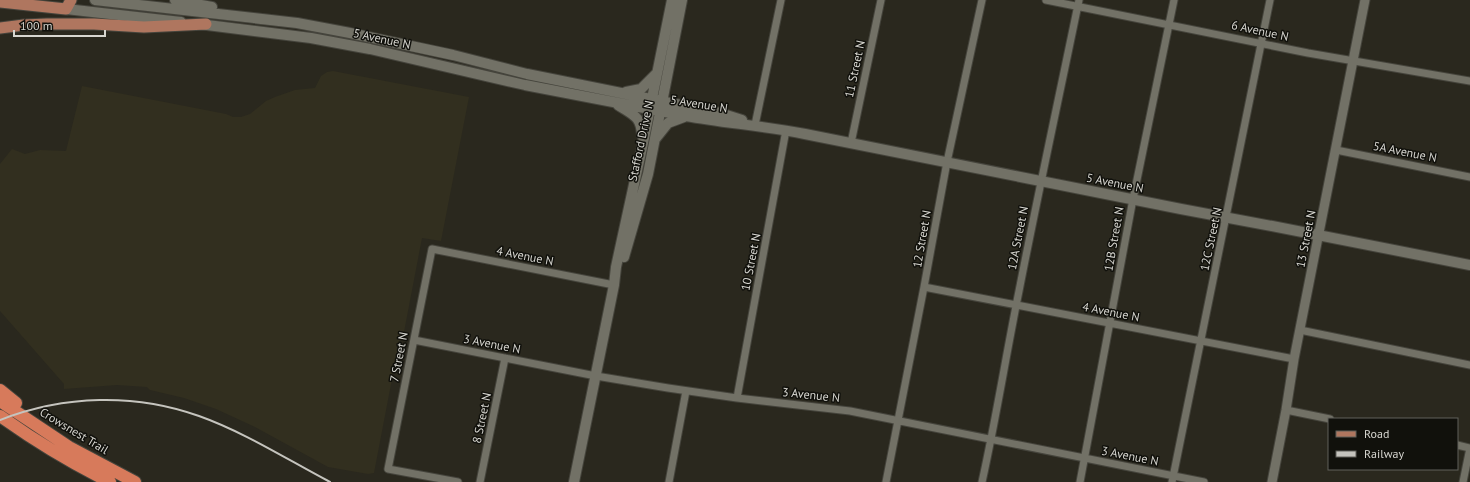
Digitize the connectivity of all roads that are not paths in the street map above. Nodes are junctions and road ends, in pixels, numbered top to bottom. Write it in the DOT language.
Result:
graph roads {
  1 [pos="95,0"];
  2 [pos="175,0"];
  3 [pos="672,0"];
  4 [pos="682,0"];
  5 [pos="781,0"];
  6 [pos="881,0"];
  7 [pos="982,0"];
  8 [pos="1046,0"];
  9 [pos="1174,0"];
  10 [pos="1270,0"];
  11 [pos="1365,0"];
  12 [pos="0,2"];
  13 [pos="1078,3"];
  14 [pos="69,5"];
  15 [pos="243,16"];
  16 [pos="206,24"];
  17 [pos="1169,24"];
  18 [pos="0,28"];
  19 [pos="1262,42"];
  20 [pos="1353,61"];
  21 [pos="657,73"];
  22 [pos="1470,81"];
  23 [pos="620,92"];
  24 [pos="657,100"];
  25 [pos="613,102"];
  26 [pos="655,110"];
  27 [pos="686,116"];
  28 [pos="755,125"];
  29 [pos="786,130"];
  30 [pos="655,140"];
  31 [pos="643,143"];
  32 [pos="851,143"];
  33 [pos="1336,150"];
  34 [pos="947,162"];
  35 [pos="1470,177"];
  36 [pos="1040,181"];
  37 [pos="1133,199"];
  38 [pos="1226,218"];
  39 [pos="1319,235"];
  40 [pos="432,249"];
  41 [pos="1470,265"];
  42 [pos="614,285"];
  43 [pos="924,287"];
  44 [pos="1016,305"];
  45 [pos="1110,323"];
  46 [pos="1300,330"];
  47 [pos="414,340"];
  48 [pos="1200,341"];
  49 [pos="505,358"];
  50 [pos="1294,359"];
  51 [pos="1470,365"];
  52 [pos="596,376"];
  53 [pos="0,390"];
  54 [pos="686,391"];
  55 [pos="737,398"];
  56 [pos="0,401"];
  57 [pos="1286,410"];
  58 [pos="0,416"];
  59 [pos="1328,419"];
  60 [pos="898,420"];
  61 [pos="0,424"];
  62 [pos="992,439"];
  63 [pos="1458,445"];
  64 [pos="1470,448"];
  65 [pos="1084,458"];
  66 [pos="123,476"];
  67 [pos="1173,479"];
  68 [pos="102,482"];
  69 [pos="110,482"];
  70 [pos="135,482"];
  71 [pos="458,482"];
  72 [pos="480,482"];
  73 [pos="574,482"];
  74 [pos="669,482"];
  75 [pos="886,482"];
  76 [pos="982,482"];
  77 [pos="1080,482"];
  78 [pos="1204,482"];
  79 [pos="1272,482"];
  80 [pos="1463,482"];
  1 -- 15 [label="main road, 5 Avenue N"];
  2 -- 15 [label="main road"];
  3 -- 21 [label="main road, Stafford Drive N"];
  4 -- 24 [label="main road, Stafford Drive N"];
  5 -- 28 [label="street"];
  6 -- 32 [label="street, 11 Street N"];
  7 -- 34 [label="street, 12 Street N"];
  8 -- 13 [label="street, 6 Avenue N"];
  9 -- 17 [label="street, 12B Street N"];
  10 -- 19 [label="street, 12C Street N"];
  11 -- 20 [label="street, 13 Street N"];
  12 -- 14 [label="main road, 5 Avenue N"];
  13 -- 17 [label="street, 6 Avenue N"];
  13 -- 36 [label="street, 12A Street N"];
  14 -- 16 [label="main road, 5 Avenue N"];
  15 -- 23 [label="main road, 5 Avenue N"];
  16 -- 18 [label="main road"];
  16 -- 25 [label="main road, 5 Avenue N"];
  17 -- 19 [label="street, 6 Avenue N"];
  17 -- 37 [label="street, 12B Street N"];
  19 -- 20 [label="street, 6 Avenue N"];
  19 -- 38 [label="street, 12C Street N"];
  20 -- 22 [label="street, 6 Avenue N"];
  20 -- 33 [label="street, 13 Street N"];
  21 -- 23 [label="main road"];
  21 -- 24 [label="main road, Stafford Drive N"];
  23 -- 24 [label="main road, 5 Avenue N"];
  24 -- 26 [label="main road, Stafford Drive N"];
  24 -- 28 [label="main road, 5 Avenue N"];
  25 -- 26 [label="main road, 5 Avenue N"];
  25 -- 31 [label="main road"];
  26 -- 27 [label="main road, 5 Avenue N"];
  26 -- 30 [label="main road, Stafford Drive N"];
  26 -- 31 [label="main road, Stafford Drive N"];
  27 -- 28 [label="main road, 5 Avenue N"];
  27 -- 30 [label="main road"];
  28 -- 29 [label="main road, 5 Avenue N"];
  29 -- 32 [label="main road, 5 Avenue N"];
  29 -- 55 [label="street, 10 Street N"];
  30 -- 42 [label="main road, Stafford Drive N"];
  31 -- 42 [label="main road, Stafford Drive N"];
  32 -- 34 [label="main road, 5 Avenue N"];
  33 -- 35 [label="street, 5A Avenue N"];
  33 -- 39 [label="street, 13 Street N"];
  34 -- 36 [label="main road, 5 Avenue N"];
  34 -- 43 [label="street, 12 Street N"];
  36 -- 37 [label="main road, 5 Avenue N"];
  36 -- 44 [label="street, 12A Street N"];
  37 -- 38 [label="main road, 5 Avenue N"];
  37 -- 45 [label="street, 12B Street N"];
  38 -- 39 [label="main road, 5 Avenue N"];
  38 -- 48 [label="street, 12C Street N"];
  39 -- 41 [label="main road, 5 Avenue N"];
  39 -- 46 [label="street, 13 Street N"];
  40 -- 42 [label="street, 4 Avenue N"];
  40 -- 47 [label="street, 7 Street N"];
  42 -- 52 [label="main road, Stafford Drive N"];
  43 -- 44 [label="street, 4 Avenue N"];
  43 -- 60 [label="street, 12 Street N"];
  44 -- 45 [label="street, 4 Avenue N"];
  44 -- 62 [label="street, 12A Street N"];
  45 -- 48 [label="street, 4 Avenue N"];
  45 -- 65 [label="street, 12B Street N"];
  46 -- 50 [label="street, 13 Street N"];
  46 -- 51 [label="street"];
  47 -- 49 [label="street, 3 Avenue N"];
  47 -- 71 [label="street, 7 Street N"];
  48 -- 50 [label="street, 4 Avenue N"];
  48 -- 67 [label="street, 12C Street N"];
  49 -- 52 [label="street, 3 Avenue N"];
  49 -- 72 [label="street, 8 Street N"];
  50 -- 57 [label="street, 13 Street N"];
  52 -- 54 [label="street, 3 Avenue N"];
  52 -- 73 [label="main road, Stafford Drive N"];
  53 -- 66 [label="highway"];
  54 -- 55 [label="street, 3 Avenue N"];
  54 -- 74 [label="street"];
  55 -- 60 [label="street, 3 Avenue N"];
  56 -- 66 [label="highway, Crowsnest Trail"];
  57 -- 59 [label="street"];
  57 -- 79 [label="street, 13 Street N"];
  58 -- 69 [label="highway"];
  60 -- 62 [label="street, 3 Avenue N"];
  60 -- 75 [label="street, 12 Street N"];
  61 -- 68 [label="highway"];
  62 -- 65 [label="street, 3 Avenue N"];
  62 -- 76 [label="street, 12A Street N"];
  63 -- 64 [label="street"];
  64 -- 80 [label="street"];
  65 -- 67 [label="street, 3 Avenue N"];
  65 -- 77 [label="street, 12B Street N"];
  66 -- 70 [label="highway, Crowsnest Trail"];
  67 -- 78 [label="street, 3 Avenue N"];
}
